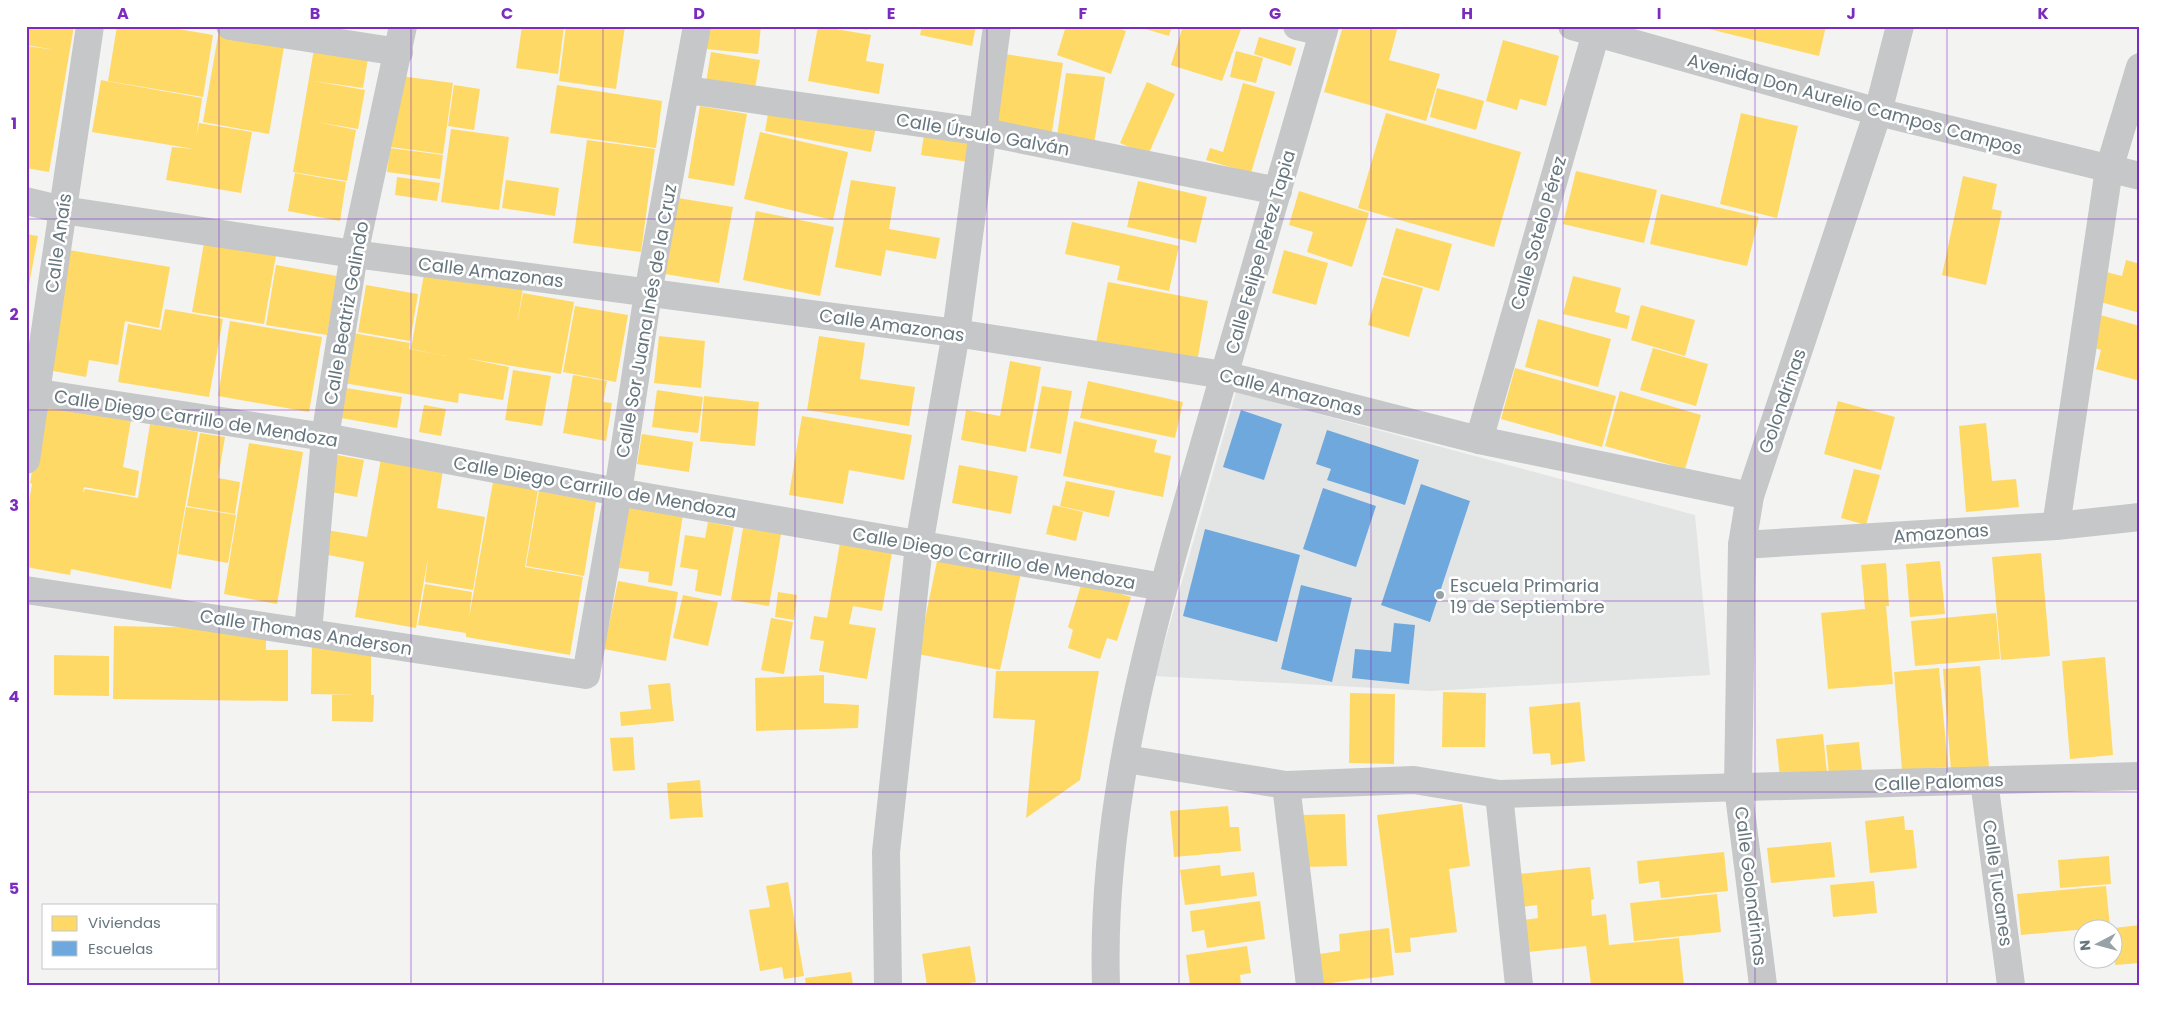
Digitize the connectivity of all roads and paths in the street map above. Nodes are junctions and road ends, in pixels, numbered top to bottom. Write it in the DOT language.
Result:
graph roads {
  1 [pos="90,26"];
  2 [pos="230,26"];
  3 [pos="697,26"];
  4 [pos="997,26"];
  5 [pos="1297,26"];
  6 [pos="1900,26"];
  7 [pos="1324,29"];
  8 [pos="1588,29"];
  9 [pos="401,39"];
  10 [pos="2140,67"];
  11 [pos="687,90"];
  12 [pos="1878,112"];
  13 [pos="984,132"];
  14 [pos="2109,169"];
  15 [pos="2140,176"];
  16 [pos="1278,192"];
  17 [pos="26,201"];
  18 [pos="63,210"];
  19 [pos="354,254"];
  20 [pos="648,293"];
  21 [pos="956,333"];
  22 [pos="1224,374"];
  23 [pos="31,392"];
  24 [pos="325,437"];
  25 [pos="1479,440"];
  26 [pos="26,460"];
  27 [pos="618,492"];
  28 [pos="1750,496"];
  29 [pos="2140,517"];
  30 [pos="2056,526"];
  31 [pos="919,545"];
  32 [pos="1742,545"];
  33 [pos="1163,587"];
  34 [pos="26,590"];
  35 [pos="308,632"];
  36 [pos="586,675"];
  37 [pos="1126,759"];
  38 [pos="2140,776"];
  39 [pos="1984,781"];
  40 [pos="1286,785"];
  41 [pos="1738,788"];
  42 [pos="1498,794"];
  43 [pos="888,985"];
  44 [pos="1106,985"];
  45 [pos="1310,985"];
  46 [pos="1519,985"];
  47 [pos="1763,985"];
  48 [pos="2011,985"];
  1 -- 18 [label="street, Calle Anaís"];
  2 -- 9 [label="street"];
  3 -- 11 [label="street, Calle Sor Juana Inés de la Cruz"];
  4 -- 13 [label="street"];
  5 -- 7 [label="street"];
  6 -- 12 [label="street, Golondrinas"];
  7 -- 16 [label="street, Calle Felipe Pérez Tapia"];
  8 -- 12 [label="street, Avenida Don Aurelio Campos Campos"];
  8 -- 25 [label="street, Calle Sotelo Pérez"];
  9 -- 19 [label="street, Calle Beatriz Galindo"];
  10 -- 14 [label="street"];
  11 -- 13 [label="street, Calle Úrsulo Galván"];
  11 -- 20 [label="street, Calle Sor Juana Inés de la Cruz"];
  12 -- 14 [label="street, Avenida Don Aurelio Campos Campos"];
  12 -- 28 [label="street, Golondrinas"];
  13 -- 16 [label="street, Calle Úrsulo Galván"];
  13 -- 21 [label="street"];
  14 -- 15 [label="street, Avenida Don Aurelio Campos Campos"];
  14 -- 30 [label="street"];
  16 -- 22 [label="street, Calle Felipe Pérez Tapia"];
  17 -- 18 [label="street, Calle Amazonas"];
  18 -- 19 [label="street, Calle Amazonas"];
  18 -- 23 [label="street, Calle Anaís"];
  19 -- 20 [label="street, Calle Amazonas"];
  19 -- 24 [label="street, Calle Beatriz Galindo"];
  20 -- 21 [label="street, Calle Amazonas"];
  20 -- 27 [label="street, Calle Sor Juana Inés de la Cruz"];
  21 -- 22 [label="street, Calle Amazonas"];
  21 -- 31 [label="street"];
  22 -- 25 [label="street, Calle Amazonas"];
  22 -- 33 [label="street, Calle Felipe Pérez Tapia"];
  23 -- 24 [label="street, Calle Diego Carrillo de Mendoza"];
  23 -- 26 [label="street, Calle Anaís"];
  24 -- 27 [label="street, Calle Diego Carrillo de Mendoza"];
  24 -- 35 [label="street, Calle Beatriz Galindo"];
  25 -- 28 [label="street, Calle Amazonas"];
  27 -- 31 [label="street, Calle Diego Carrillo de Mendoza"];
  27 -- 36 [label="street, Calle Sor Juana Inés de la Cruz"];
  28 -- 32 [label="street, Golondrinas"];
  29 -- 30 [label="street, Amazonas"];
  30 -- 32 [label="street, Amazonas"];
  31 -- 33 [label="street, Calle Diego Carrillo de Mendoza"];
  31 -- 43 [label="street"];
  32 -- 41 [label="street, Golondrinas"];
  33 -- 37 [label="street, Calle Felipe Pérez Tapia"];
  34 -- 35 [label="street, Calle Thomas Anderson"];
  35 -- 36 [label="street, Calle Thomas Anderson"];
  37 -- 40 [label="street, Calle Palomas"];
  37 -- 44 [label="street, Calle Felipe Pérez Tapia"];
  38 -- 39 [label="street, Calle Palomas"];
  39 -- 41 [label="street, Calle Palomas"];
  39 -- 48 [label="street, Calle Tucanes"];
  40 -- 42 [label="street, Calle Palomas"];
  40 -- 45 [label="street"];
  41 -- 42 [label="street, Calle Palomas"];
  41 -- 47 [label="street, Calle Golondrinas"];
  42 -- 46 [label="street"];
}
